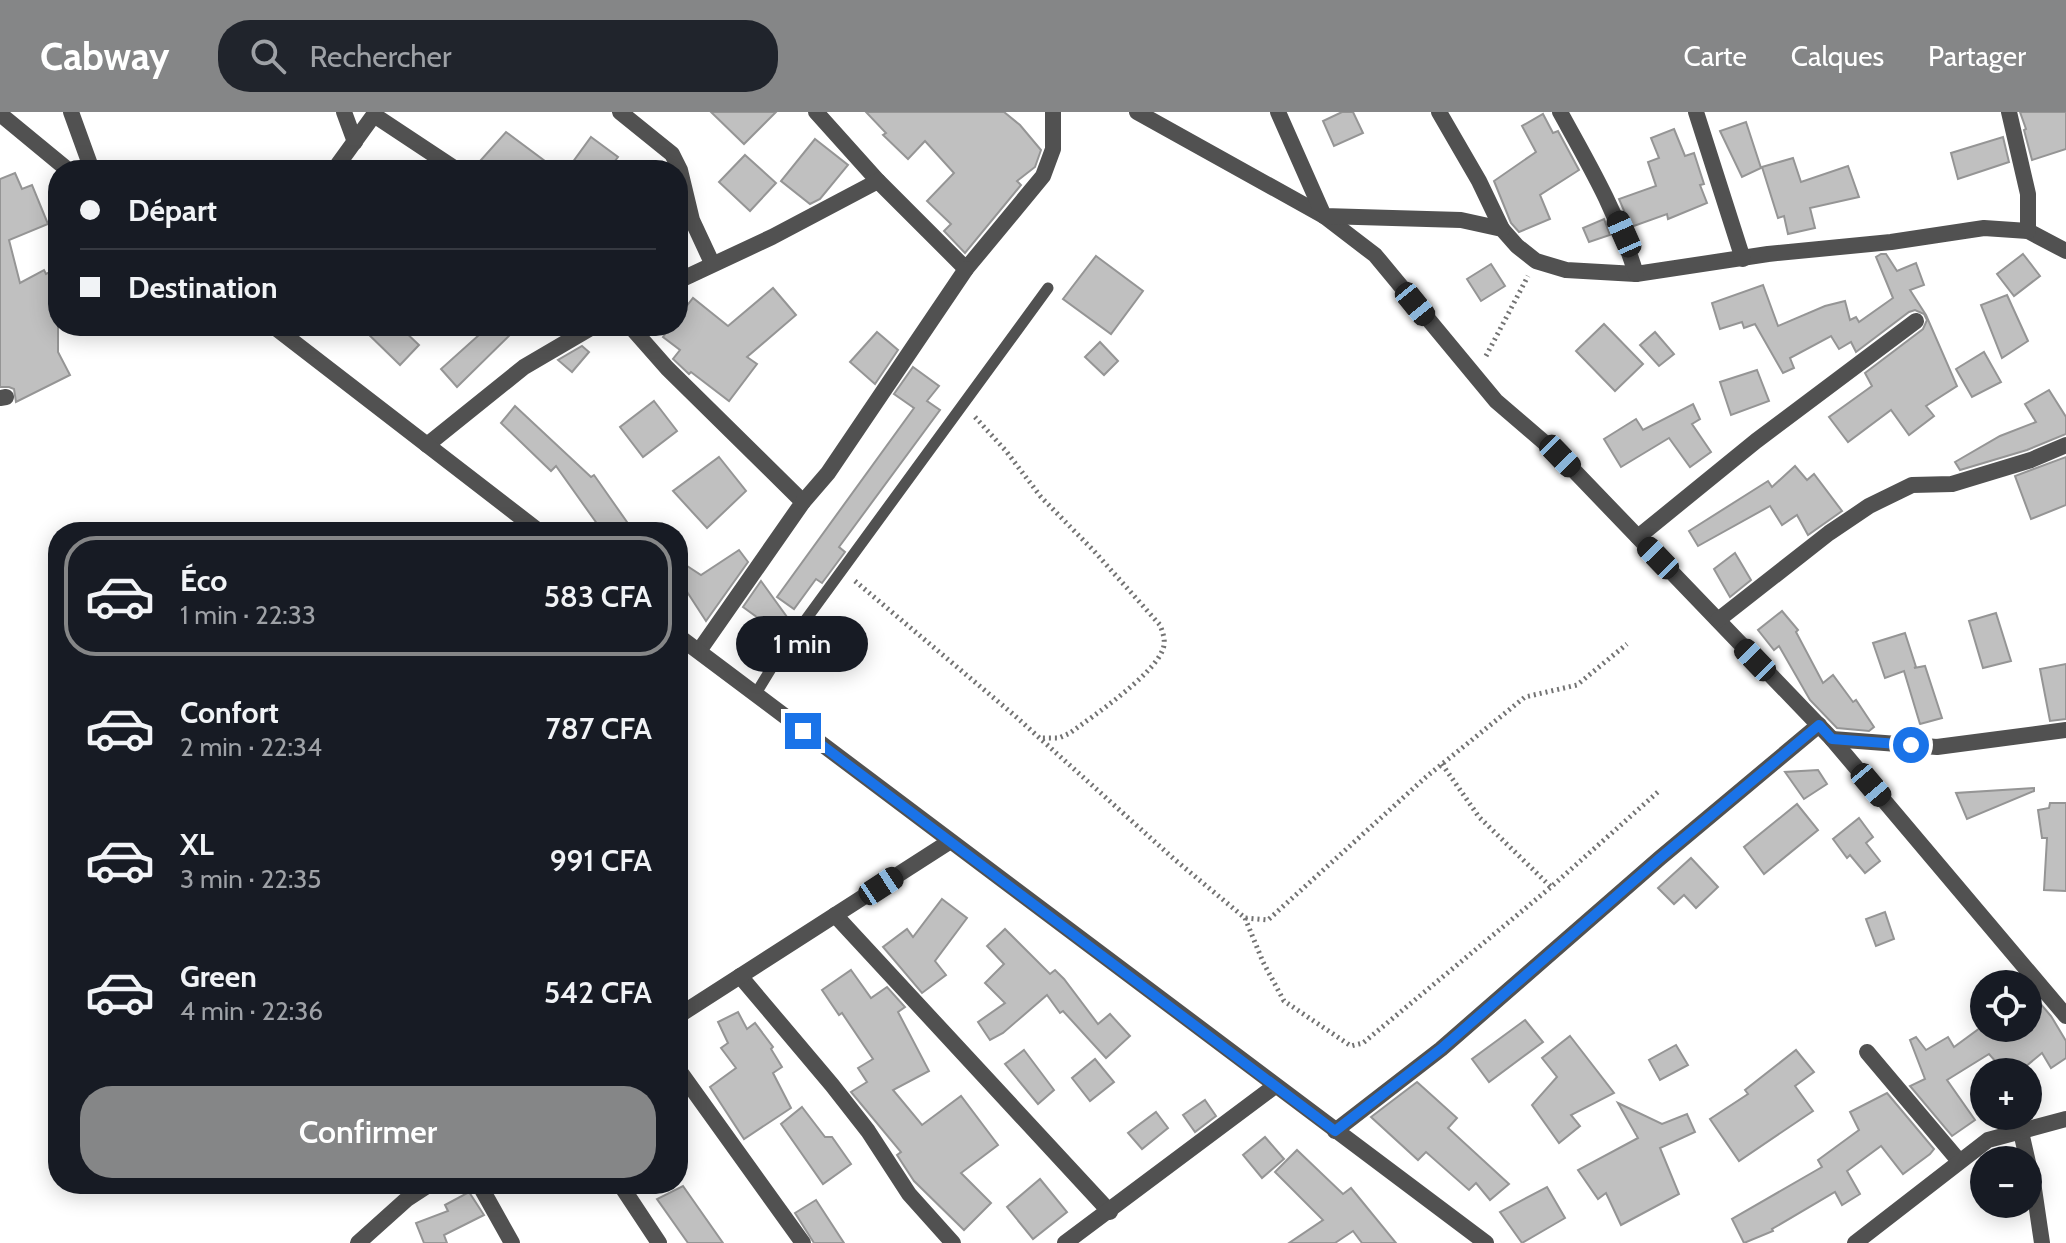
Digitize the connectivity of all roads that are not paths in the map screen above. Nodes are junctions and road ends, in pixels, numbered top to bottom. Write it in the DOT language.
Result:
graph roads {
  1 [pos="71,112"];
  2 [pos="344,112"];
  3 [pos="620,112"];
  4 [pos="816,112"];
  5 [pos="1053,112"];
  6 [pos="1137,112"];
  7 [pos="1278,112"];
  8 [pos="1439,112"];
  9 [pos="1560,112"];
  10 [pos="1696,112"];
  11 [pos="2009,112"];
  12 [pos="0,114"];
  13 [pos="375,114"];
  14 [pos="355,142"];
  15 [pos="56,160"];
  16 [pos="88,160"];
  17 [pos="342,160"];
  18 [pos="442,160"];
  19 [pos="675,160"];
  20 [pos="878,181"];
  21 [pos="688,203"];
  22 [pos="1324,216"];
  23 [pos="1502,229"];
  24 [pos="2028,231"];
  25 [pos="2066,251"];
  26 [pos="1743,259"];
  27 [pos="712,263"];
  28 [pos="966,269"];
  29 [pos="1636,274"];
  30 [pos="688,276"];
  31 [pos="1048,288"];
  32 [pos="1916,321"];
  33 [pos="286,336"];
  34 [pos="577,336"];
  35 [pos="639,336"];
  36 [pos="427,445"];
  37 [pos="2066,445"];
  38 [pos="803,502"];
  39 [pos="527,522"];
  40 [pos="1638,537"];
  41 [pos="1718,620"];
  42 [pos="688,643"];
  43 [pos="699,651"];
  44 [pos="755,695"];
  45 [pos="1819,725"];
  46 [pos="2066,730"];
  47 [pos="1832,739"];
  48 [pos="949,842"];
  49 [pos="835,915"];
  50 [pos="740,976"];
  51 [pos="688,1010"];
  52 [pos="2066,1016"];
  53 [pos="1867,1052"];
  54 [pos="688,1083"];
  55 [pos="1275,1086"];
  56 [pos="2066,1119"];
  57 [pos="1335,1131"];
  58 [pos="2021,1132"];
  59 [pos="1959,1161"];
  60 [pos="415,1194"];
  61 [pos="485,1194"];
  62 [pos="627,1194"];
  63 [pos="1110,1212"];
  64 [pos="373,1237"];
  65 [pos="358,1243"];
  66 [pos="512,1243"];
  67 [pos="659,1243"];
  68 [pos="803,1243"];
  69 [pos="953,1243"];
  70 [pos="1065,1243"];
  71 [pos="1486,1243"];
  72 [pos="1855,1243"];
  73 [pos="2042,1243"];
  1 -- 16 [label="street"];
  2 -- 14 [label="street"];
  3 -- 19 [label="street"];
  4 -- 20 [label="street"];
  5 -- 28 [label="street"];
  6 -- 22 [label="street"];
  7 -- 22 [label="street"];
  8 -- 23 [label="street"];
  9 -- 29 [label="street"];
  10 -- 26 [label="street"];
  11 -- 24 [label="street"];
  12 -- 15 [label="street"];
  13 -- 14 [label="street"];
  13 -- 18 [label="street"];
  14 -- 17 [label="street"];
  20 -- 27 [label="street"];
  20 -- 28 [label="street"];
  21 -- 27 [label="street"];
  22 -- 23 [label="street"];
  22 -- 40 [label="street"];
  23 -- 29 [label="street"];
  24 -- 25 [label="street"];
  24 -- 26 [label="street"];
  26 -- 29 [label="street"];
  27 -- 30 [label="street"];
  28 -- 38 [label="street"];
  31 -- 44 [label="lane"];
  32 -- 40 [label="street"];
  33 -- 36 [label="street"];
  34 -- 36 [label="street"];
  35 -- 38 [label="street"];
  36 -- 39 [label="street"];
  37 -- 41 [label="street"];
  38 -- 43 [label="street"];
  40 -- 41 [label="street"];
  41 -- 45 [label="street"];
  42 -- 43 [label="street"];
  43 -- 44 [label="street"];
  44 -- 48 [label="street"];
  45 -- 47 [label="street"];
  45 -- 57 [label="street"];
  46 -- 47 [label="street"];
  47 -- 52 [label="street"];
  48 -- 49 [label="street"];
  48 -- 55 [label="street"];
  49 -- 50 [label="street"];
  49 -- 63 [label="street"];
  50 -- 51 [label="street"];
  50 -- 69 [label="street"];
  53 -- 59 [label="street"];
  54 -- 68 [label="street"];
  55 -- 57 [label="street"];
  55 -- 63 [label="street"];
  56 -- 58 [label="street"];
  57 -- 71 [label="street"];
  58 -- 59 [label="street"];
  58 -- 73 [label="street"];
  59 -- 72 [label="street"];
  60 -- 64 [label="street"];
  61 -- 66 [label="street"];
  62 -- 67 [label="street"];
  63 -- 70 [label="street"];
  64 -- 65 [label="street"];
}
